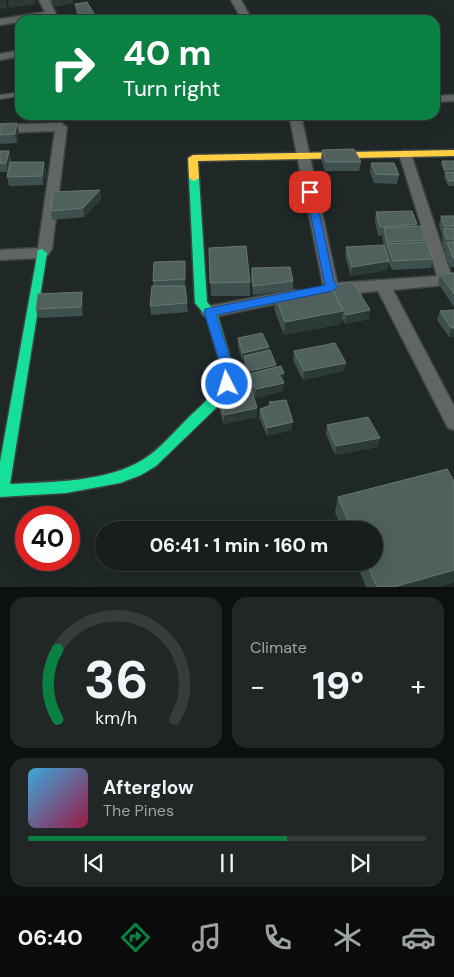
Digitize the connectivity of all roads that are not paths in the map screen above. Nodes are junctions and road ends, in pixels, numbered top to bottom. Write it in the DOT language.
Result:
graph roads {
  1 [pos="44,0"];
  2 [pos="236,0"];
  3 [pos="45,15"];
  4 [pos="244,15"];
  5 [pos="15,20"];
  6 [pos="0,22"];
  7 [pos="15,54"];
  8 [pos="0,57"];
  9 [pos="15,95"];
  10 [pos="0,98"];
  11 [pos="454,98"];
  12 [pos="440,99"];
  13 [pos="296,120"];
  14 [pos="0,129"];
  15 [pos="405,154"];
  16 [pos="454,154"];
  17 [pos="303,156"];
  18 [pos="42,253"];
  19 [pos="0,255"];
  20 [pos="450,279"];
  21 [pos="383,286"];
  22 [pos="332,287"];
  23 [pos="209,312"];
  24 [pos="454,423"];
  25 [pos="1,491"];
  1 -- 3 [label="street"];
  2 -- 4 [label="street"];
  5 -- 6 [label="street"];
  7 -- 8 [label="street"];
  9 -- 10 [label="lane"];
  11 -- 12 [label="street"];
  13 -- 17 [label="street"];
  14 -- 18 [label="street"];
  15 -- 16 [label="street"];
  15 -- 17 [label="street"];
  15 -- 20 [label="street"];
  17 -- 22 [label="street"];
  17 -- 23 [label="street"];
  18 -- 19 [label="street"];
  18 -- 25 [label="street"];
  20 -- 21 [label="street"];
  21 -- 22 [label="street"];
  21 -- 24 [label="street"];
  22 -- 23 [label="street"];
  23 -- 25 [label="street"];
}
